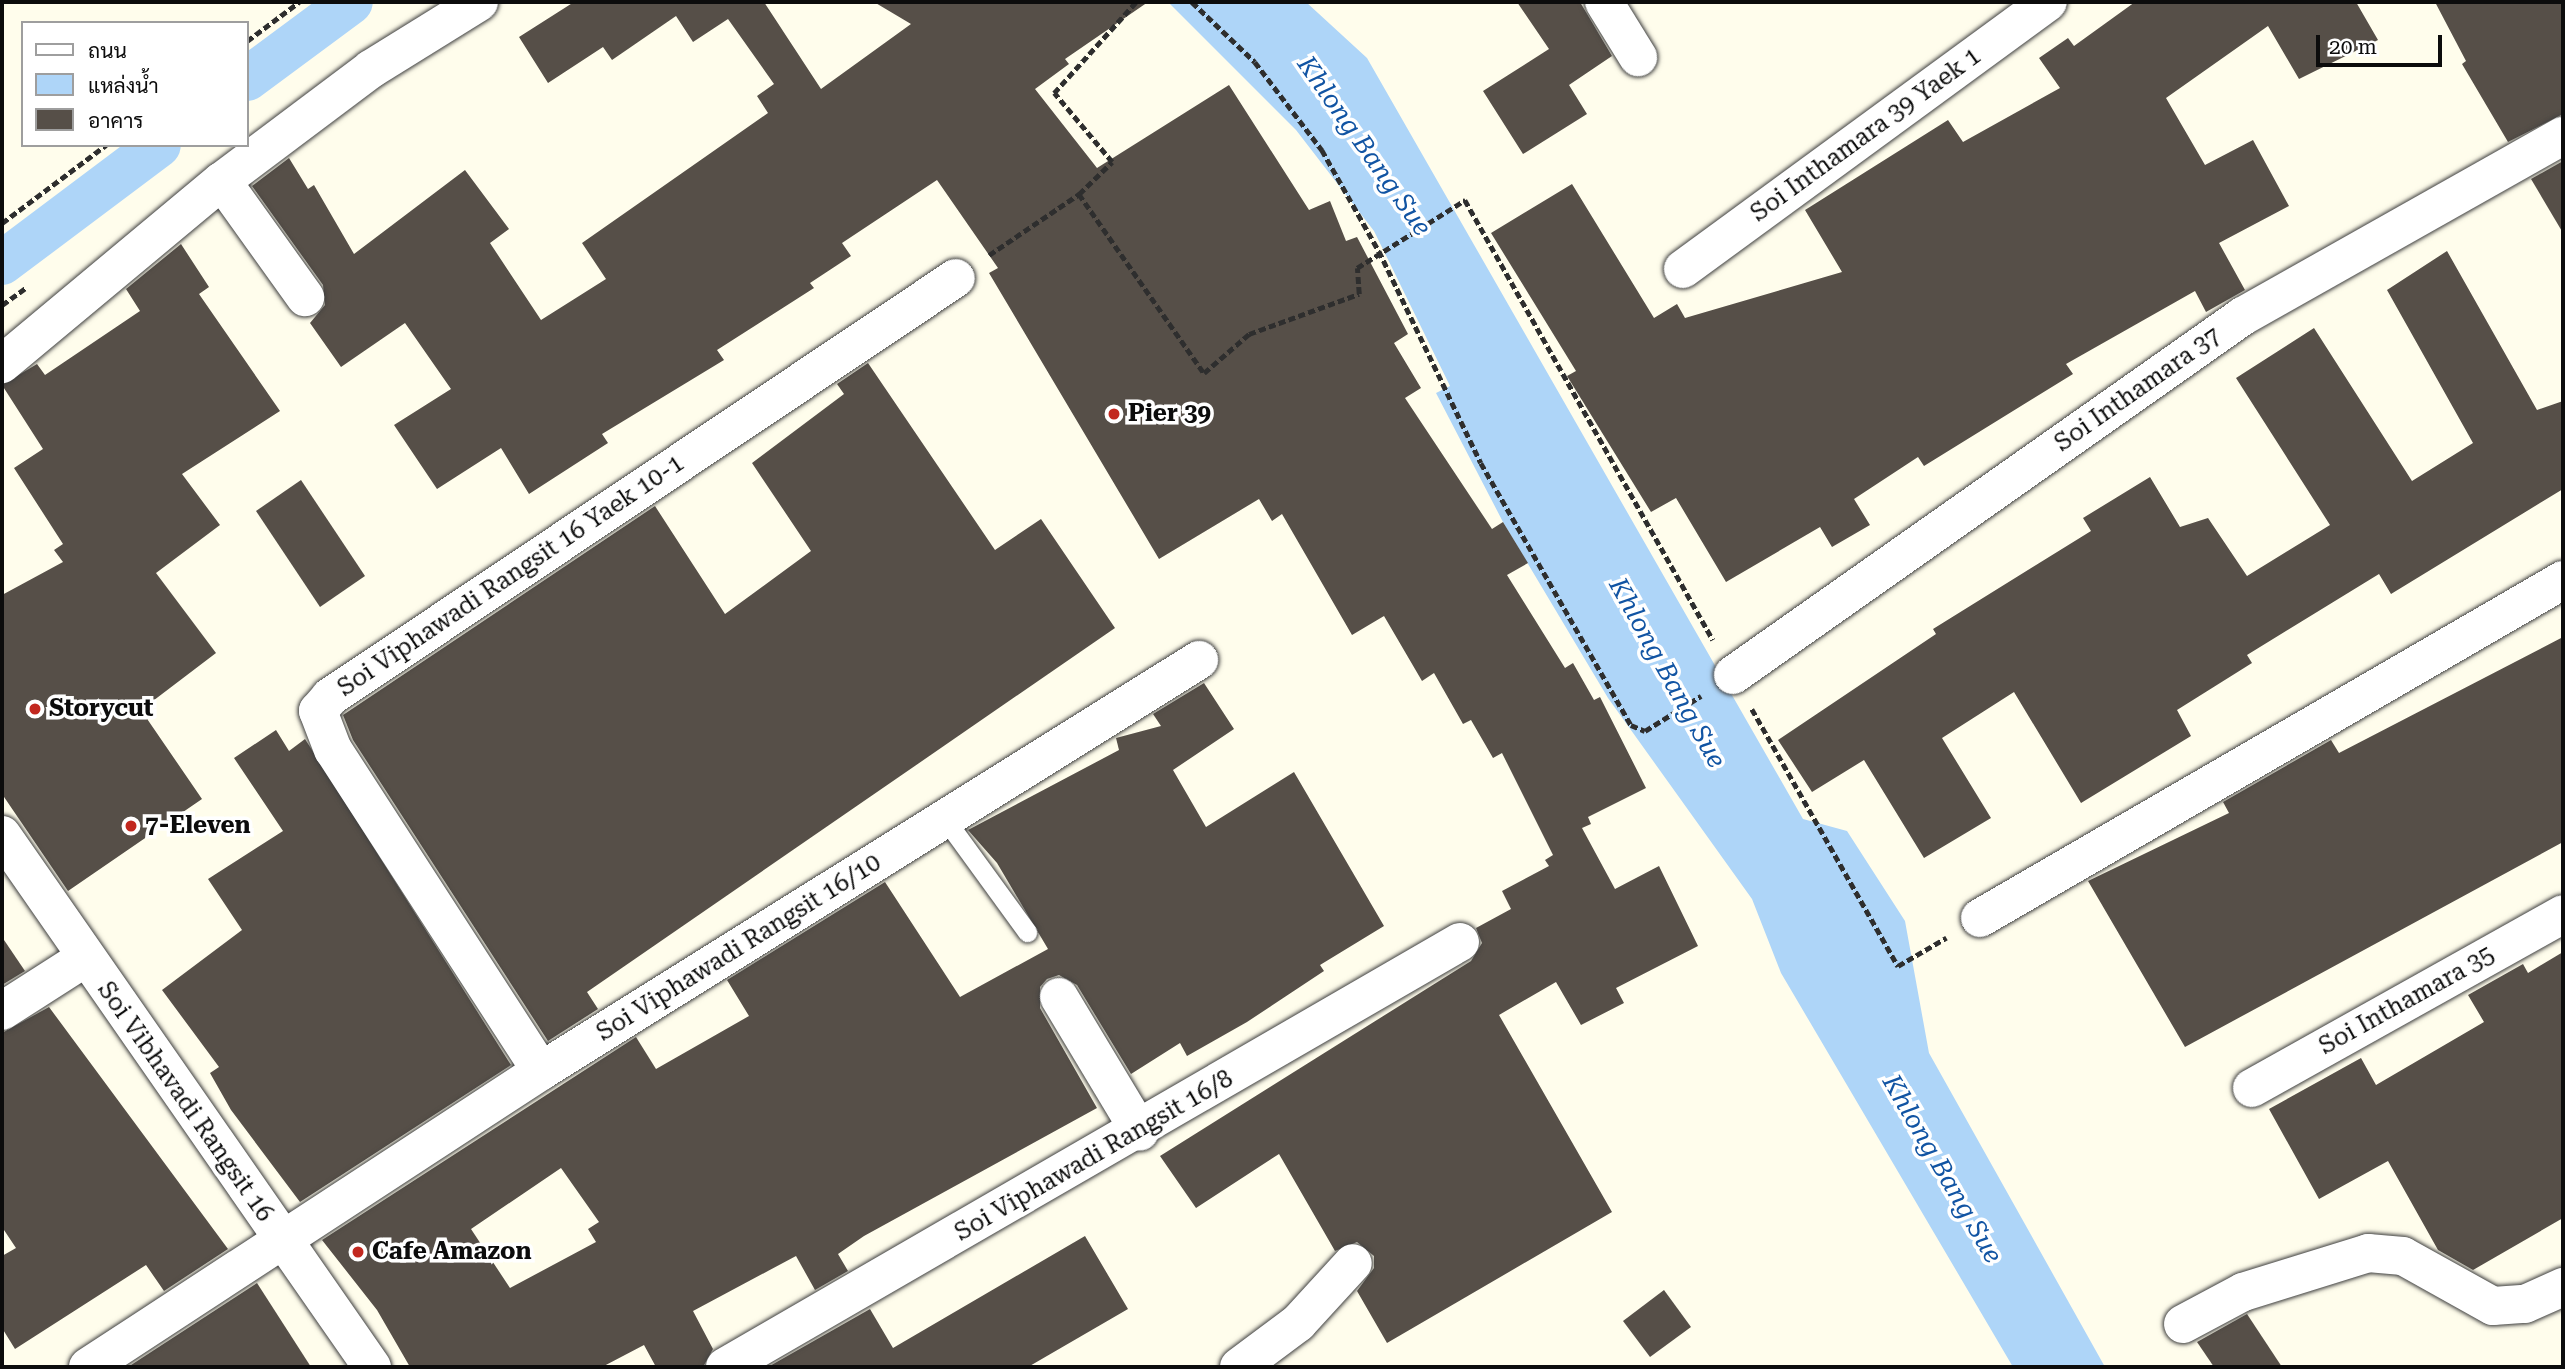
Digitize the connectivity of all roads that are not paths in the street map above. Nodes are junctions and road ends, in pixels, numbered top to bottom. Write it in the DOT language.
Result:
graph roads {
  1 [pos="479,2"];
  2 [pos="1604,2"];
  3 [pos="2048,2"];
  4 [pos="1638,57"];
  5 [pos="2563,136"];
  6 [pos="222,181"];
  7 [pos="1683,269"];
  8 [pos="956,278"];
  9 [pos="305,297"];
  10 [pos="2,364"];
  11 [pos="2563,580"];
  12 [pos="1199,660"];
  13 [pos="1733,675"];
  14 [pos="945,819"];
  15 [pos="2,835"];
  16 [pos="2563,914"];
  17 [pos="1980,918"];
  18 [pos="1027,932"];
  19 [pos="1460,942"];
  20 [pos="85,958"];
  21 [pos="1059,997"];
  22 [pos="2,1011"];
  23 [pos="541,1071"];
  24 [pos="2252,1088"];
  25 [pos="1140,1132"];
  26 [pos="280,1239"];
  27 [pos="1353,1264"];
  28 [pos="2563,1287"];
  29 [pos="2183,1324"];
  30 [pos="88,1367"];
  31 [pos="372,1367"];
  32 [pos="725,1367"];
  33 [pos="1239,1367"];
  1 -- 6 [label="street"];
  2 -- 4 [label="street"];
  3 -- 7 [label="street, Soi Inthamara 39 Yaek 1"];
  5 -- 13 [label="street, Soi Inthamara 37"];
  6 -- 9 [label="street"];
  6 -- 10 [label="street"];
  8 -- 23 [label="street, Soi Viphawadi Rangsit 16 Yaek 10-1"];
  11 -- 17 [label="street"];
  12 -- 14 [label="street, Soi Viphawadi Rangsit 16/10"];
  14 -- 18 [label="lane"];
  14 -- 23 [label="street, Soi Viphawadi Rangsit 16/10"];
  15 -- 20 [label="street, Soi Vibhavadi Rangsit 16"];
  16 -- 24 [label="street, Soi Inthamara 35"];
  19 -- 25 [label="street, Soi Viphawadi Rangsit 16/8"];
  20 -- 22 [label="street"];
  20 -- 26 [label="street, Soi Vibhavadi Rangsit 16"];
  21 -- 25 [label="street"];
  23 -- 26 [label="street, Soi Viphawadi Rangsit 16/10"];
  25 -- 32 [label="street, Soi Viphawadi Rangsit 16/8"];
  26 -- 30 [label="street, Soi Viphawadi Rangsit 16/10"];
  26 -- 31 [label="street, Soi Vibhavadi Rangsit 16"];
  27 -- 33 [label="street"];
  28 -- 29 [label="street"];
}
